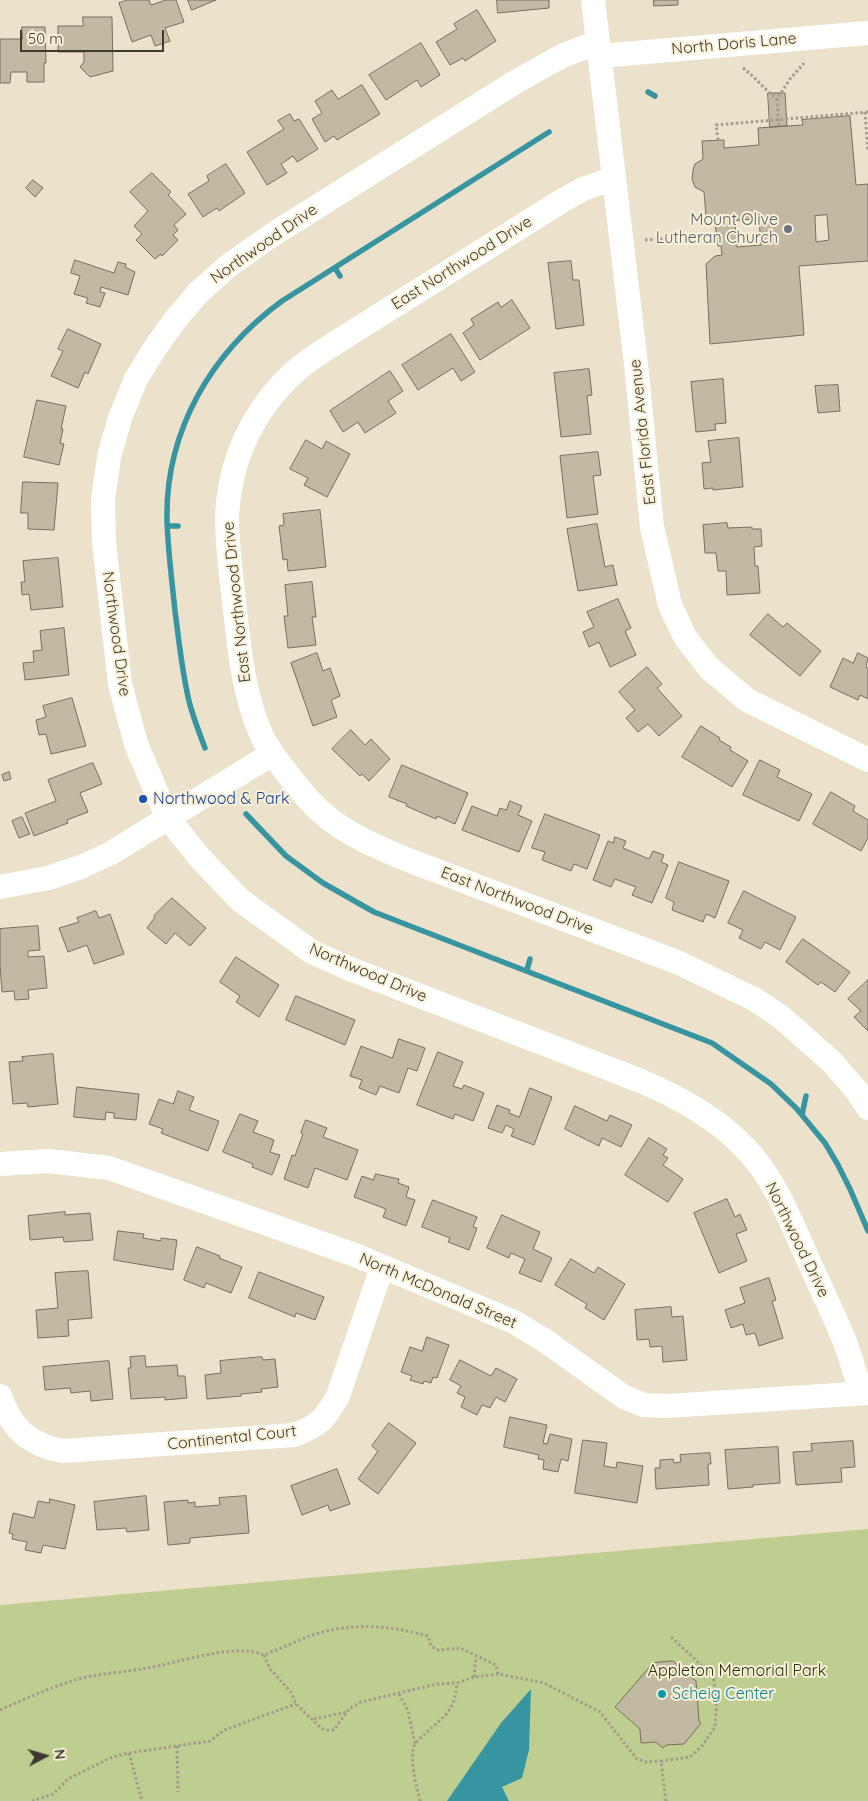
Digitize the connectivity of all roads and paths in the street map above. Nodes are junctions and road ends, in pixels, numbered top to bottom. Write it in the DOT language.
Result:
graph roads {
  1 [pos="594,0"];
  2 [pos="868,33"];
  3 [pos="599,49"];
  4 [pos="804,62"];
  5 [pos="743,68"];
  6 [pos="777,99"];
  7 [pos="866,112"];
  8 [pos="779,120"];
  9 [pos="780,126"];
  10 [pos="718,140"];
  11 [pos="868,152"];
  12 [pos="614,178"];
  13 [pos="717,235"];
  14 [pos="645,240"];
  15 [pos="272,754"];
  16 [pos="868,760"];
  17 [pos="167,817"];
  18 [pos="0,887"];
  19 [pos="868,1108"];
  20 [pos="0,1164"];
  21 [pos="382,1267"];
  22 [pos="865,1393"];
  23 [pos="0,1396"];
  24 [pos="671,1637"];
  25 [pos="264,1655"];
  26 [pos="476,1656"];
  27 [pos="498,1674"];
  28 [pos="474,1677"];
  29 [pos="457,1683"];
  30 [pos="399,1694"];
  31 [pos="296,1704"];
  32 [pos="0,1710"];
  33 [pos="347,1712"];
  34 [pos="314,1719"];
  35 [pos="415,1744"];
  36 [pos="177,1746"];
  37 [pos="129,1753"];
  38 [pos="661,1761"];
  39 [pos="178,1792"];
  40 [pos="32,1801"];
  41 [pos="142,1801"];
  42 [pos="420,1801"];
  43 [pos="666,1801"];
  1 -- 3 [label="street, East Florida Avenue"];
  2 -- 3 [label="street, North Doris Lane"];
  3 -- 12 [label="street, East Florida Avenue"];
  3 -- 17 [label="street, Northwood Drive"];
  4 -- 6 [label="path"];
  5 -- 6 [label="path"];
  6 -- 8 [label="path"];
  7 -- 8 [label="path"];
  7 -- 11 [label="path"];
  8 -- 9 [label="path"];
  8 -- 10 [label="path"];
  12 -- 15 [label="street, East Northwood Drive"];
  12 -- 16 [label="street, East Florida Avenue"];
  13 -- 14 [label="path"];
  15 -- 17 [label="street"];
  15 -- 19 [label="street, East Northwood Drive"];
  17 -- 18 [label="street"];
  17 -- 22 [label="street, Northwood Drive"];
  20 -- 21 [label="street, North McDonald Street"];
  21 -- 22 [label="street, North McDonald Street"];
  21 -- 23 [label="street, Continental Court"];
  24 -- 38 [label="path"];
  25 -- 26 [label="path"];
  25 -- 31 [label="path"];
  25 -- 32 [label="path"];
  26 -- 27 [label="path"];
  26 -- 28 [label="path"];
  27 -- 28 [label="path"];
  27 -- 38 [label="path"];
  28 -- 29 [label="path"];
  29 -- 30 [label="path"];
  29 -- 35 [label="path"];
  30 -- 33 [label="path"];
  30 -- 35 [label="path"];
  31 -- 34 [label="path"];
  31 -- 36 [label="path"];
  33 -- 34 [label="path"];
  33 -- 34 [label="path"];
  35 -- 42 [label="path"];
  36 -- 37 [label="path"];
  36 -- 39 [label="path"];
  37 -- 40 [label="path"];
  37 -- 41 [label="path"];
  38 -- 43 [label="path"];
}
